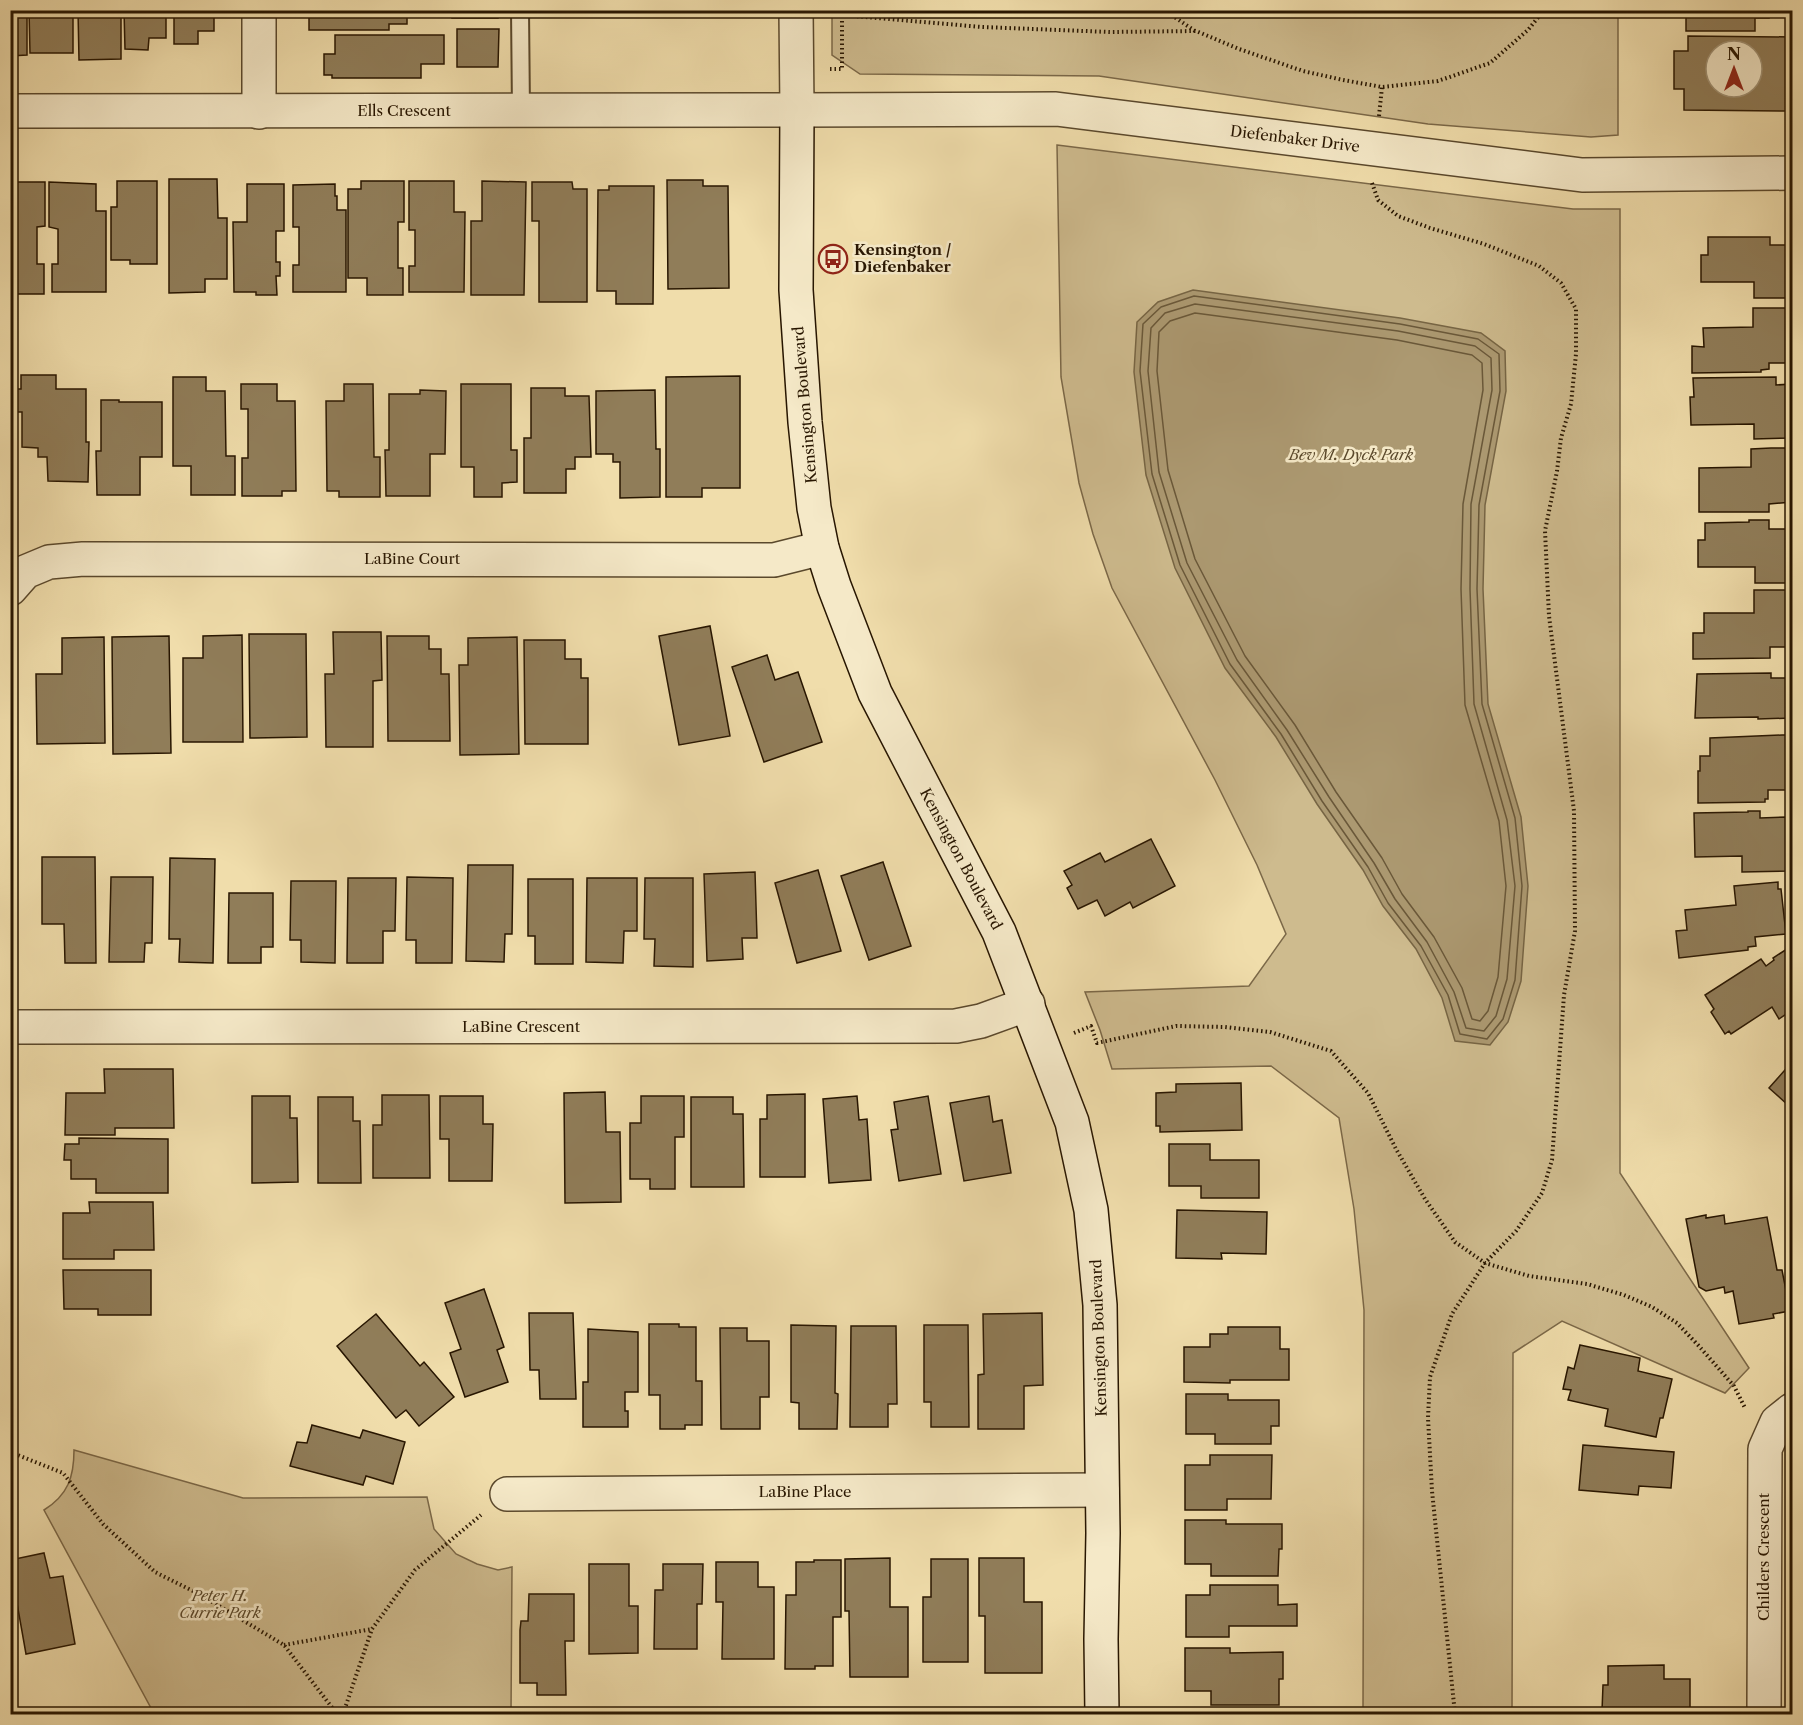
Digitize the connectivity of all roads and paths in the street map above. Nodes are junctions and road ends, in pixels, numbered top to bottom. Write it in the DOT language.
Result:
graph roads {
  1 [pos="260,10"];
  2 [pos="520,10"];
  3 [pos="796,10"];
  4 [pos="1164,10"];
  5 [pos="1544,10"];
  6 [pos="1196,31"];
  7 [pos="796,69"];
  8 [pos="797,110"];
  9 [pos="10,111"];
  10 [pos="521,111"];
  11 [pos="259,112"];
  12 [pos="1792,173"];
  13 [pos="1378,200"];
  14 [pos="822,548"];
  15 [pos="10,589"];
  16 [pos="1028,1004"];
  17 [pos="10,1027"];
  18 [pos="1043,1045"];
  19 [pos="1485,1263"];
  20 [pos="1734,1386"];
  21 [pos="1792,1410"];
  22 [pos="10,1452"];
  23 [pos="1102,1490"];
  24 [pos="507,1494"];
  25 [pos="372,1629"];
  26 [pos="284,1645"];
  27 [pos="337,1714"];
  28 [pos="343,1714"];
  29 [pos="1102,1714"];
  30 [pos="1455,1714"];
  31 [pos="1764,1714"];
  1 -- 11 [label="street"];
  2 -- 10 [label="lane"];
  3 -- 7 [label="street, Kensington Boulevard"];
  4 -- 6 [label="path"];
  5 -- 6 [label="path"];
  6 -- 7 [label="path"];
  7 -- 8 [label="street, Kensington Boulevard"];
  8 -- 10 [label="street, Ells Crescent"];
  8 -- 12 [label="street, Diefenbaker Drive"];
  8 -- 14 [label="street, Kensington Boulevard"];
  9 -- 11 [label="street, Ells Crescent"];
  10 -- 11 [label="street, Ells Crescent"];
  13 -- 19 [label="path"];
  14 -- 15 [label="street, LaBine Court"];
  14 -- 16 [label="street, Kensington Boulevard"];
  16 -- 17 [label="street, LaBine Crescent"];
  16 -- 18 [label="street, Kensington Boulevard"];
  18 -- 19 [label="path"];
  18 -- 23 [label="street, Kensington Boulevard"];
  19 -- 20 [label="path"];
  19 -- 30 [label="path"];
  21 -- 31 [label="street, Childers Crescent"];
  22 -- 26 [label="path"];
  23 -- 24 [label="street, LaBine Place"];
  23 -- 29 [label="street, Kensington Boulevard"];
  24 -- 25 [label="path"];
  25 -- 26 [label="path"];
  25 -- 28 [label="path"];
  26 -- 27 [label="path"];
}
